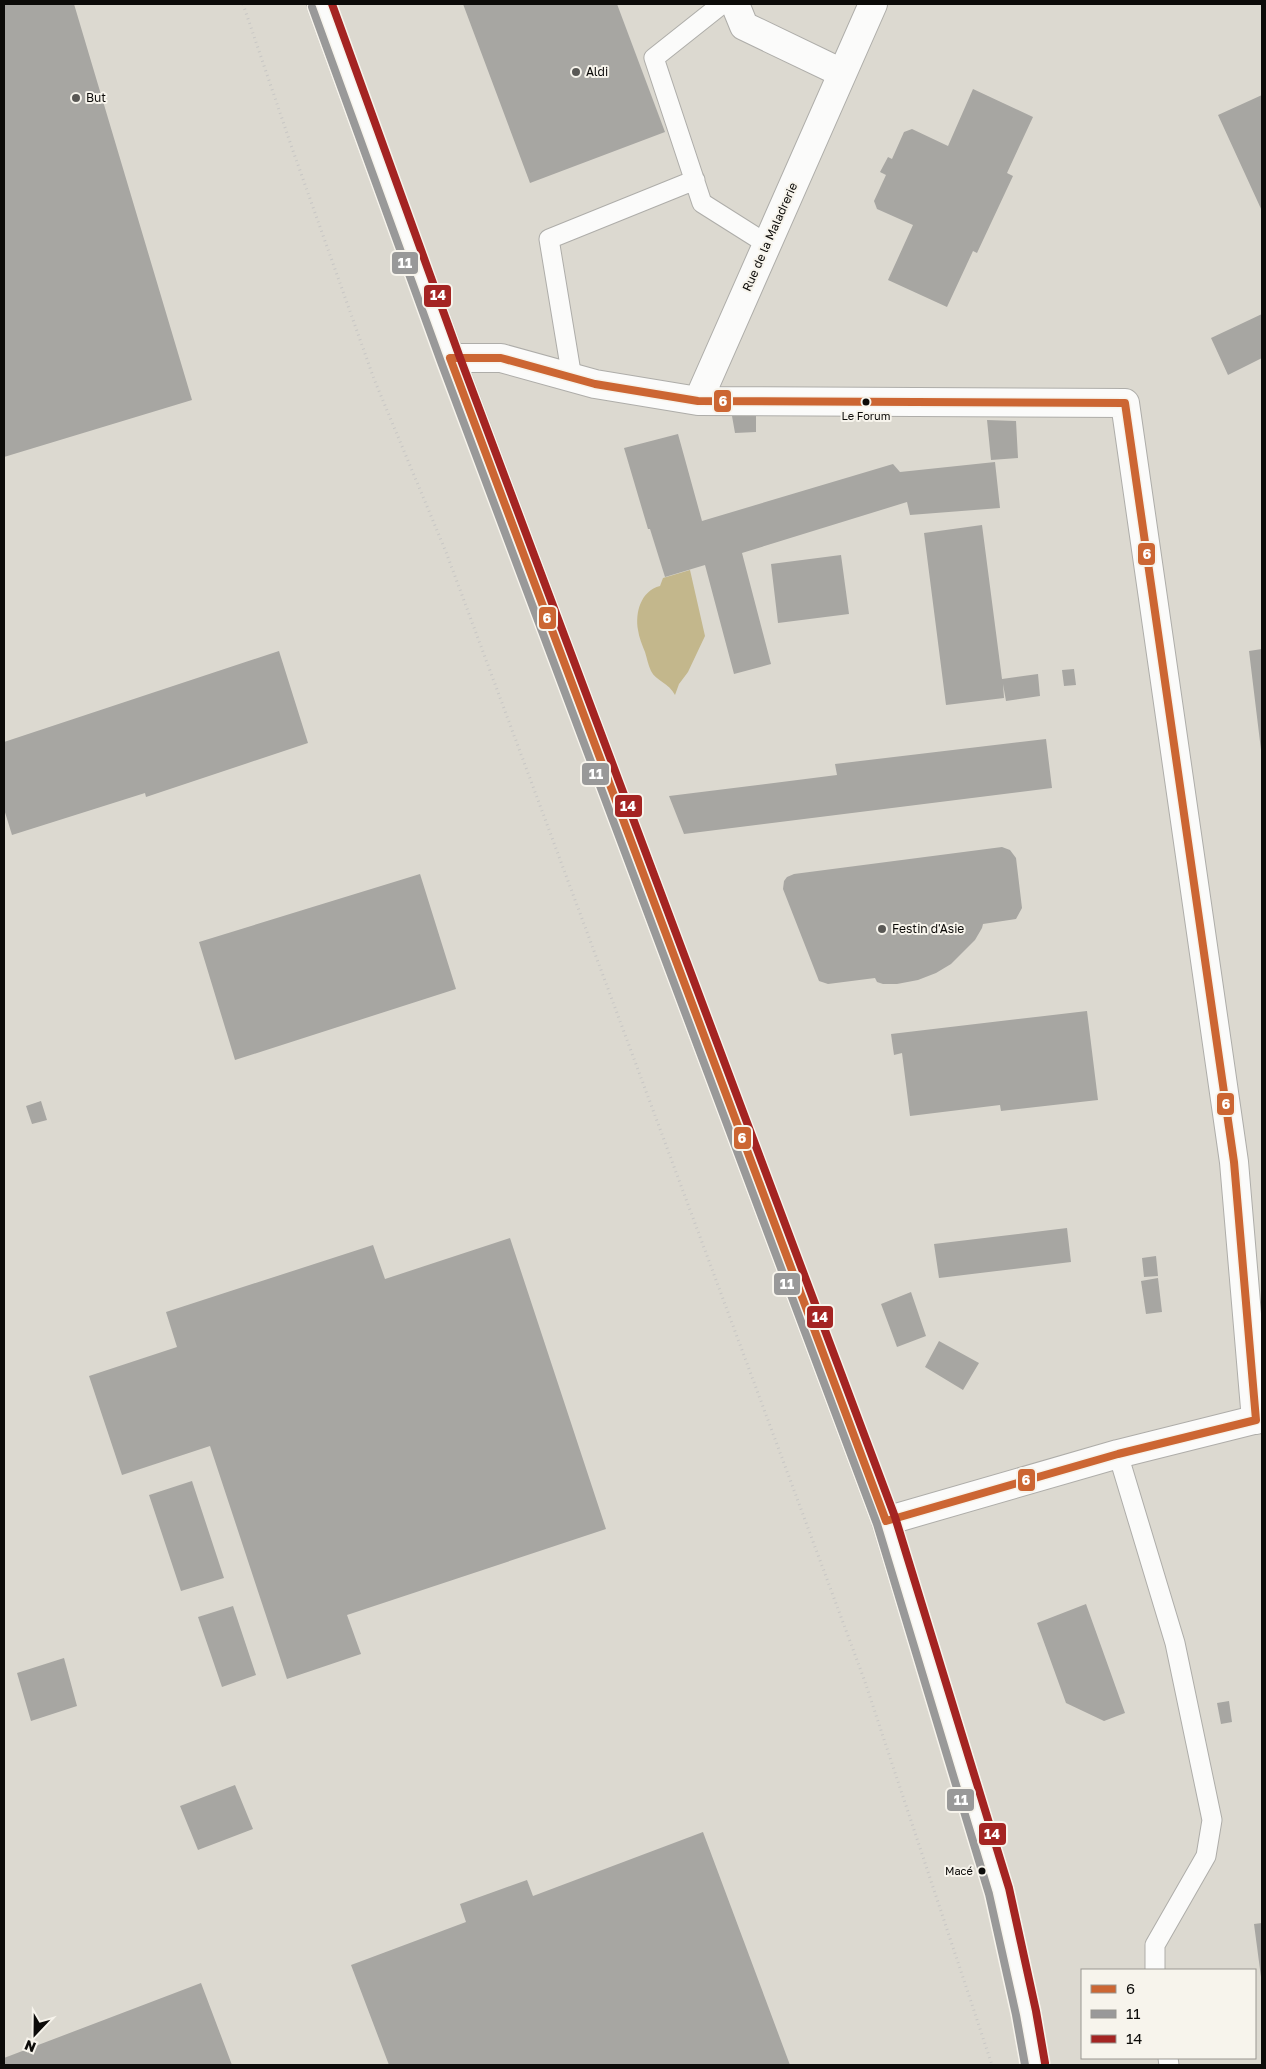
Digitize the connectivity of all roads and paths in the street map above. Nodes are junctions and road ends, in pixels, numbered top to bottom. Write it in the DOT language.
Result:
graph roads {
  1 [pos="243,4"];
  2 [pos="321,4"];
  3 [pos="722,4"];
  4 [pos="735,4"];
  5 [pos="873,4"];
  6 [pos="842,73"];
  7 [pos="695,180"];
  8 [pos="767,244"];
  9 [pos="450,358"];
  10 [pos="572,378"];
  11 [pos="698,401"];
  12 [pos="1259,1419"];
  13 [pos="1118,1454"];
  14 [pos="886,1521"];
  15 [pos="1155,1969"];
  16 [pos="992,2065"];
  17 [pos="1034,2065"];
  1 -- 16 [label="path"];
  2 -- 9 [label="street"];
  3 -- 7 [label="lane"];
  4 -- 6 [label="street"];
  5 -- 6 [label="street, Rue de la Maladrerie"];
  6 -- 8 [label="street, Rue de la Maladrerie"];
  7 -- 8 [label="lane"];
  7 -- 10 [label="lane"];
  8 -- 11 [label="street, Rue de la Maladrerie"];
  9 -- 10 [label="street"];
  9 -- 14 [label="street"];
  10 -- 11 [label="street"];
  11 -- 12 [label="street"];
  12 -- 13 [label="street"];
  13 -- 14 [label="street"];
  13 -- 15 [label="lane"];
  14 -- 17 [label="street"];
}
